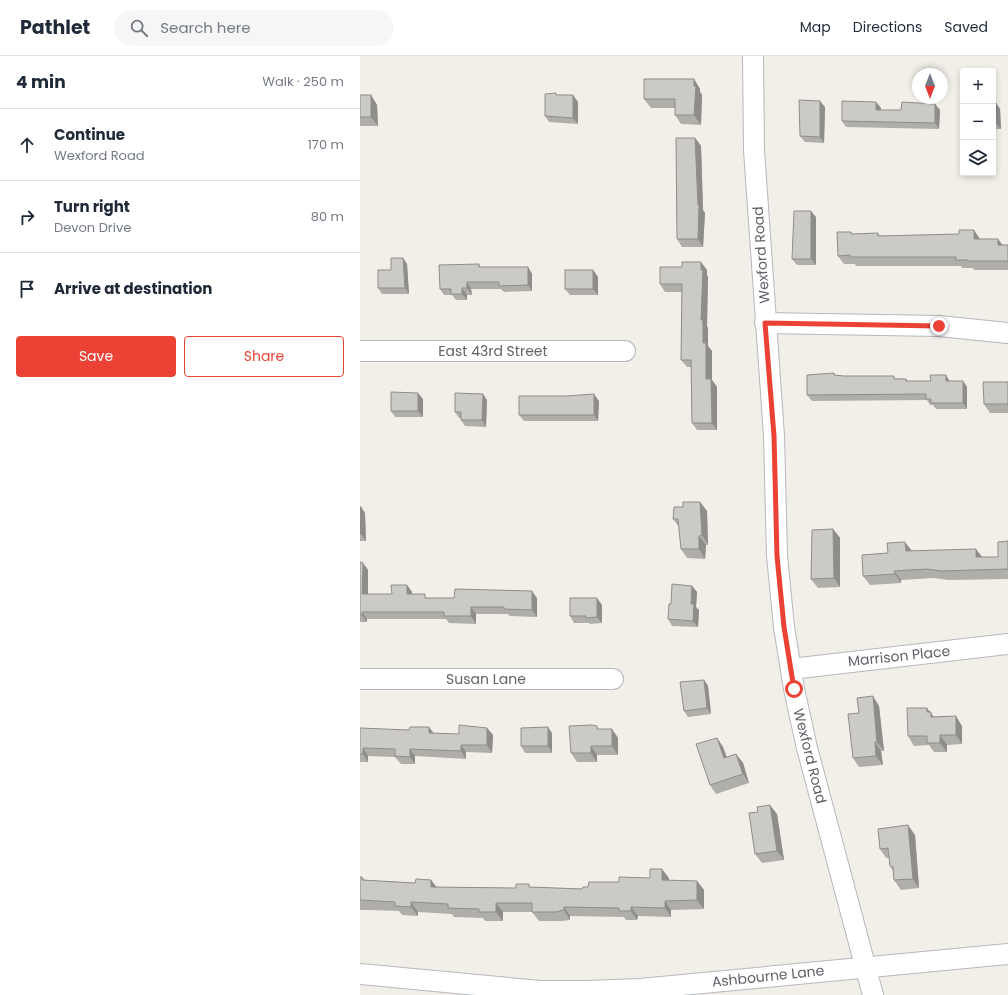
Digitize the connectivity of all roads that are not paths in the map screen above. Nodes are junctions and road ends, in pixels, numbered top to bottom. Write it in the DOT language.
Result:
graph roads {
  1 [pos="753,56"];
  2 [pos="765,323"];
  3 [pos="1008,333"];
  4 [pos="360,351"];
  5 [pos="625,351"];
  6 [pos="1008,644"];
  7 [pos="791,669"];
  8 [pos="360,679"];
  9 [pos="612,679"];
  10 [pos="1008,954"];
  11 [pos="865,967"];
  12 [pos="360,974"];
  13 [pos="872,995"];
  1 -- 2 [label="street, Wexford Road"];
  2 -- 3 [label="street"];
  2 -- 7 [label="street, Wexford Road"];
  4 -- 5 [label="street, East 43rd Street"];
  6 -- 7 [label="street, Marrison Place"];
  7 -- 11 [label="street, Wexford Road"];
  8 -- 9 [label="street, Susan Lane"];
  10 -- 11 [label="street, Ashbourne Lane"];
  11 -- 12 [label="street, Ashbourne Lane"];
  11 -- 13 [label="street, Wexford Road"];
}
